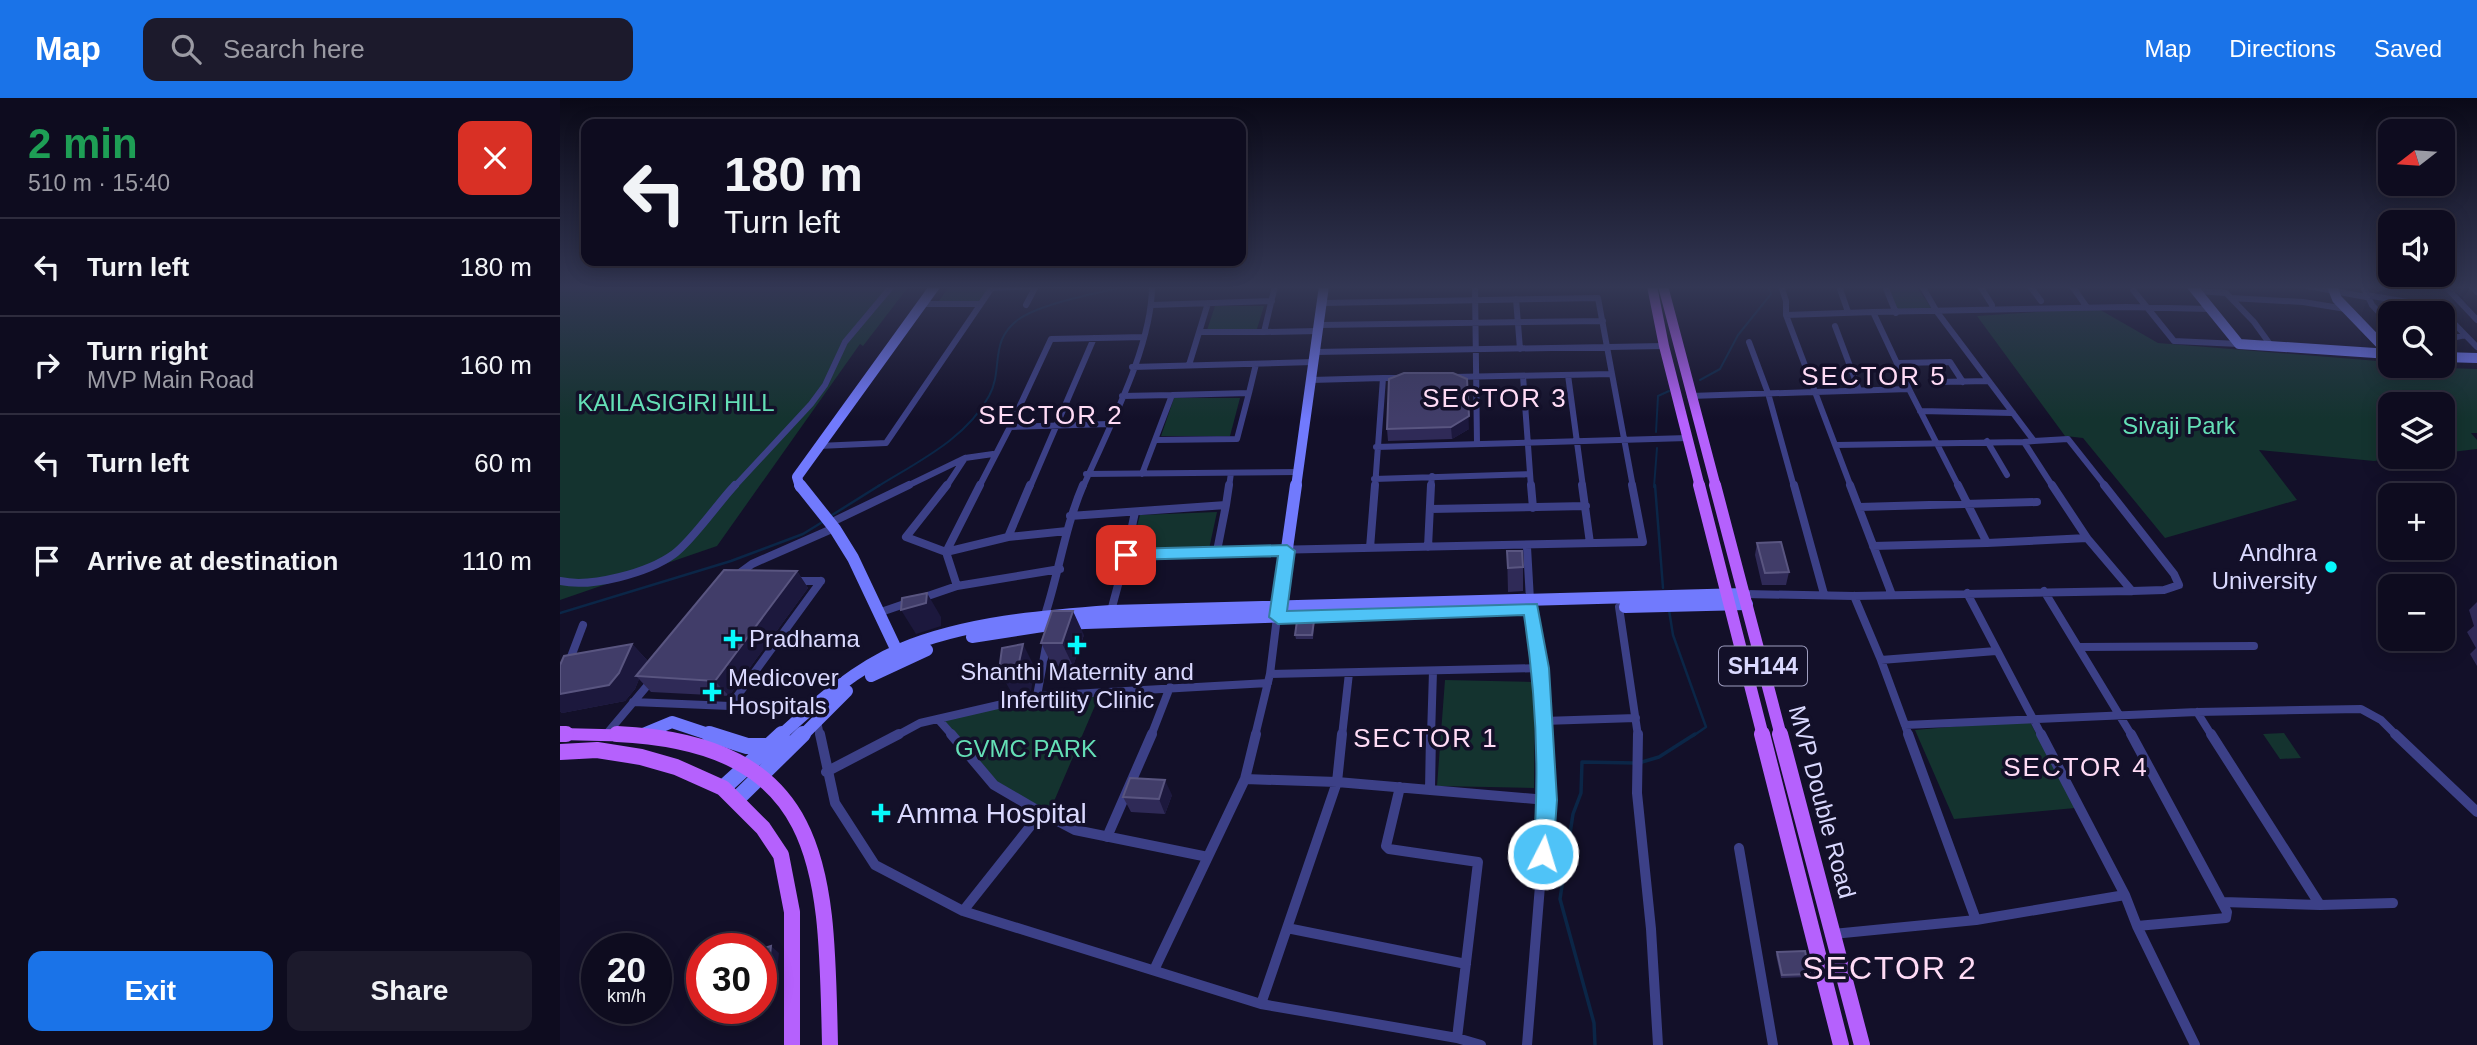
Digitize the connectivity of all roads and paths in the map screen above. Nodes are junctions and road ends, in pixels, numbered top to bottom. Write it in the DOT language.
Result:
graph roads {
  1 [pos="855,330"];
  2 [pos="904,330"];
  3 [pos="962,330"];
  4 [pos="1146,330"];
  5 [pos="1288,330"];
  6 [pos="1318,330"];
  7 [pos="1475,330"];
  8 [pos="1519,330"];
  9 [pos="1604,330"];
  10 [pos="1666,330"];
  11 [pos="1669,330"];
  12 [pos="1792,330"];
  13 [pos="1837,330"];
  14 [pos="1882,330"];
  15 [pos="1950,330"];
  16 [pos="2165,330"];
  17 [pos="2228,330"];
  18 [pos="2260,330"];
  19 [pos="2366,330"];
  20 [pos="2460,330"];
  21 [pos="1200,332"];
  22 [pos="1264,332"];
  23 [pos="2465,335"];
  24 [pos="1144,337"];
  25 [pos="2455,337"];
  26 [pos="1094,338"];
  27 [pos="2374,338"];
  28 [pos="2378,338"];
  29 [pos="1749,342"];
  30 [pos="2378,342"];
  31 [pos="2239,344"];
  32 [pos="1671,346"];
  33 [pos="2272,347"];
  34 [pos="2477,347"];
  35 [pos="1608,348"];
  36 [pos="1521,349"];
  37 [pos="1476,350"];
  38 [pos="2378,353"];
  39 [pos="1314,357"];
  40 [pos="2455,357"];
  41 [pos="2477,358"];
  42 [pos="1897,363"];
  43 [pos="1256,364"];
  44 [pos="1189,365"];
  45 [pos="1132,367"];
  46 [pos="1612,374"];
  47 [pos="1568,375"];
  48 [pos="1476,376"];
  49 [pos="1523,376"];
  50 [pos="1450,377"];
  51 [pos="1383,378"];
  52 [pos="1409,378"];
  53 [pos="1311,380"];
  54 [pos="1988,381"];
  55 [pos="1938,382"];
  56 [pos="1963,382"];
  57 [pos="1859,390"];
  58 [pos="1909,390"];
  59 [pos="1817,391"];
  60 [pos="1249,393"];
  61 [pos="1768,393"];
  62 [pos="1122,396"];
  63 [pos="1172,396"];
  64 [pos="1684,396"];
  65 [pos="1920,411"];
  66 [pos="2013,413"];
  67 [pos="1109,424"];
  68 [pos="1010,426"];
  69 [pos="1056,426"];
  70 [pos="1688,438"];
  71 [pos="1155,440"];
  72 [pos="1624,440"];
  73 [pos="1577,441"];
  74 [pos="1987,441"];
  75 [pos="2034,441"];
  76 [pos="1528,442"];
  77 [pos="1935,442"];
  78 [pos="2024,442"];
  79 [pos="1477,444"];
  80 [pos="1836,444"];
  81 [pos="818,446"];
  82 [pos="1376,447"];
  83 [pos="993,454"];
  84 [pos="965,458"];
  85 [pos="1298,472"];
  86 [pos="1231,473"];
  87 [pos="1086,474"];
  88 [pos="1142,474"];
  89 [pos="1530,474"];
  90 [pos="2007,475"];
  91 [pos="1432,476"];
  92 [pos="1374,479"];
  93 [pos="2037,502"];
  94 [pos="1226,505"];
  95 [pos="1586,506"];
  96 [pos="1968,506"];
  97 [pos="1533,508"];
  98 [pos="1858,508"];
  99 [pos="1430,509"];
  100 [pos="1135,512"];
  101 [pos="1070,516"];
  102 [pos="827,521"];
  103 [pos="1067,531"];
  104 [pos="1008,537"];
  105 [pos="2087,538"];
  106 [pos="1590,543"];
  107 [pos="1987,543"];
  108 [pos="1873,546"];
  109 [pos="1428,547"];
  110 [pos="1527,547"];
  111 [pos="1370,548"];
  112 [pos="1217,551"];
  113 [pos="1287,551"];
  114 [pos="946,552"];
  115 [pos="1126,555"];
  116 [pos="1060,569"];
  117 [pos="737,575"];
  118 [pos="560,581"];
  119 [pos="747,581"];
  120 [pos="781,581"];
  121 [pos="728,586"];
  122 [pos="957,586"];
  123 [pos="2045,591"];
  124 [pos="2132,591"];
  125 [pos="1967,593"];
  126 [pos="1824,594"];
  127 [pos="1892,595"];
  128 [pos="1854,596"];
  129 [pos="1728,599"];
  130 [pos="1746,599"];
  131 [pos="1530,604"];
  132 [pos="1619,607"];
  133 [pos="1111,611"];
  134 [pos="1278,611"];
  135 [pos="881,612"];
  136 [pos="1047,620"];
  137 [pos="583,625"];
  138 [pos="2253,646"];
  139 [pos="2079,647"];
  140 [pos="897,651"];
  141 [pos="1996,651"];
  142 [pos="1881,660"];
  143 [pos="1541,668"];
  144 [pos="659,670"];
  145 [pos="1433,671"];
  146 [pos="565,673"];
  147 [pos="1349,673"];
  148 [pos="1269,678"];
  149 [pos="1767,679"];
  150 [pos="1748,680"];
  151 [pos="1170,687"];
  152 [pos="1037,696"];
  153 [pos="633,702"];
  154 [pos="2197,712"];
  155 [pos="2120,717"];
  156 [pos="1636,718"];
  157 [pos="938,719"];
  158 [pos="817,720"];
  159 [pos="1543,720"];
  160 [pos="2033,721"];
  161 [pos="1905,725"];
  162 [pos="609,731"];
  163 [pos="560,734"];
  164 [pos="643,734"];
  165 [pos="769,746"];
  166 [pos="560,752"];
  167 [pos="753,771"];
  168 [pos="826,772"];
  169 [pos="1792,778"];
  170 [pos="1245,779"];
  171 [pos="1774,779"];
  172 [pos="1337,782"];
  173 [pos="1400,787"];
  174 [pos="723,788"];
  175 [pos="1430,789"];
  176 [pos="736,800"];
  177 [pos="1548,800"];
  178 [pos="1037,810"];
  179 [pos="2477,812"];
  180 [pos="1108,837"];
  181 [pos="1740,848"];
  182 [pos="1208,857"];
  183 [pos="2125,895"];
  184 [pos="2223,902"];
  185 [pos="2393,902"];
  186 [pos="2320,905"];
  187 [pos="963,911"];
  188 [pos="1976,920"];
  189 [pos="2137,926"];
  190 [pos="1287,928"];
  191 [pos="1833,934"];
  192 [pos="1466,964"];
  193 [pos="1154,970"];
  194 [pos="1261,1004"];
  195 [pos="1457,1038"];
  196 [pos="792,1045"];
  197 [pos="831,1045"];
  198 [pos="1481,1045"];
  199 [pos="1527,1045"];
  200 [pos="1658,1045"];
  201 [pos="1773,1045"];
  202 [pos="1841,1045"];
  203 [pos="1862,1045"];
  204 [pos="2195,1045"];
  1 -- 118 [label="street"];
  2 -- 81 [label="street"];
  3 -- 81 [label="street"];
  4 -- 24 [label="street"];
  5 -- 22 [label="street"];
  6 -- 39 [label="street"];
  7 -- 37 [label="street"];
  8 -- 36 [label="street"];
  9 -- 35 [label="street"];
  10 -- 32 [label="main road, MVP Double Road / SH144"];
  11 -- 32 [label="main road, MVP Double Road / SH144"];
  12 -- 59 [label="street"];
  13 -- 57 [label="street"];
  14 -- 42 [label="street"];
  15 -- 54 [label="street"];
  16 -- 31 [label="street"];
  17 -- 31 [label="street"];
  18 -- 33 [label="street"];
  19 -- 27 [label="street"];
  20 -- 23 [label="street"];
  21 -- 22 [label="street"];
  21 -- 44 [label="street"];
  23 -- 25 [label="street"];
  23 -- 34 [label="street"];
  24 -- 26 [label="street"];
  24 -- 45 [label="street"];
  26 -- 68 [label="street"];
  26 -- 69 [label="street"];
  27 -- 28 [label="street"];
  27 -- 30 [label="street"];
  29 -- 61 [label="street"];
  31 -- 33 [label="street"];
  32 -- 35 [label="street"];
  32 -- 64 [label="main road, MVP Double Road / SH144"];
  33 -- 38 [label="street"];
  35 -- 36 [label="street"];
  35 -- 46 [label="street"];
  36 -- 37 [label="street"];
  37 -- 39 [label="street"];
  37 -- 48 [label="street"];
  39 -- 43 [label="street"];
  39 -- 53 [label="street"];
  40 -- 41 [label="street"];
  42 -- 56 [label="street"];
  42 -- 58 [label="street"];
  43 -- 44 [label="street"];
  43 -- 60 [label="street"];
  44 -- 45 [label="street"];
  45 -- 62 [label="street"];
  46 -- 47 [label="street"];
  46 -- 72 [label="street"];
  47 -- 49 [label="street"];
  47 -- 73 [label="street"];
  48 -- 49 [label="street"];
  48 -- 50 [label="street"];
  48 -- 79 [label="street"];
  49 -- 76 [label="street"];
  51 -- 52 [label="street"];
  51 -- 53 [label="street"];
  51 -- 82 [label="street"];
  53 -- 85 [label="street"];
  54 -- 56 [label="street"];
  54 -- 66 [label="street"];
  55 -- 56 [label="street"];
  57 -- 58 [label="street"];
  57 -- 59 [label="street"];
  58 -- 65 [label="street"];
  59 -- 61 [label="street"];
  59 -- 80 [label="street"];
  60 -- 63 [label="street"];
  60 -- 71 [label="street"];
  61 -- 64 [label="street"];
  61 -- 126 [label="street"];
  62 -- 63 [label="street"];
  62 -- 67 [label="street"];
  63 -- 71 [label="street"];
  64 -- 70 [label="main road, MVP Double Road / SH144"];
  64 -- 130 [label="main road, MVP Double Road / SH144"];
  65 -- 66 [label="street"];
  65 -- 77 [label="street"];
  66 -- 75 [label="street"];
  67 -- 69 [label="street"];
  67 -- 87 [label="street"];
  68 -- 69 [label="street"];
  68 -- 83 [label="street"];
  69 -- 104 [label="street"];
  70 -- 72 [label="street"];
  70 -- 129 [label="main road, MVP Double Road / SH144"];
  71 -- 88 [label="street"];
  72 -- 73 [label="street"];
  72 -- 106 [label="street"];
  73 -- 76 [label="street"];
  73 -- 95 [label="street"];
  74 -- 77 [label="street"];
  74 -- 78 [label="street"];
  74 -- 90 [label="street"];
  75 -- 78 [label="street"];
  75 -- 124 [label="street"];
  76 -- 79 [label="street"];
  76 -- 89 [label="street"];
  77 -- 80 [label="street"];
  77 -- 96 [label="street"];
  78 -- 105 [label="street"];
  79 -- 82 [label="street"];
  80 -- 98 [label="street"];
  81 -- 102 [label="street"];
  82 -- 92 [label="street"];
  83 -- 84 [label="street"];
  83 -- 114 [label="street"];
  84 -- 102 [label="street"];
  84 -- 114 [label="street"];
  85 -- 86 [label="street"];
  85 -- 113 [label="street"];
  86 -- 88 [label="street"];
  86 -- 94 [label="street"];
  87 -- 88 [label="street"];
  87 -- 101 [label="street"];
  89 -- 91 [label="street"];
  89 -- 97 [label="street"];
  91 -- 92 [label="street"];
  91 -- 99 [label="street"];
  92 -- 111 [label="street"];
  93 -- 96 [label="street"];
  94 -- 100 [label="street"];
  94 -- 112 [label="street"];
  95 -- 97 [label="street"];
  95 -- 106 [label="street"];
  96 -- 98 [label="street"];
  96 -- 107 [label="street"];
  97 -- 99 [label="street"];
  98 -- 108 [label="street"];
  99 -- 109 [label="street"];
  100 -- 101 [label="street"];
  100 -- 115 [label="street"];
  101 -- 103 [label="street"];
  102 -- 117 [label="street"];
  102 -- 135 [label="street"];
  103 -- 104 [label="street"];
  103 -- 116 [label="street"];
  104 -- 114 [label="street"];
  105 -- 107 [label="street"];
  105 -- 124 [label="street"];
  106 -- 110 [label="street"];
  107 -- 108 [label="street"];
  108 -- 127 [label="street"];
  109 -- 110 [label="street"];
  109 -- 111 [label="street"];
  110 -- 131 [label="street"];
  111 -- 113 [label="street"];
  112 -- 113 [label="street"];
  112 -- 115 [label="street"];
  113 -- 134 [label="street"];
  114 -- 122 [label="street"];
  115 -- 133 [label="street"];
  116 -- 122 [label="street"];
  116 -- 136 [label="street"];
  117 -- 119 [label="street"];
  117 -- 121 [label="street"];
  120 -- 153 [label="street"];
  122 -- 135 [label="street"];
  123 -- 124 [label="street"];
  123 -- 125 [label="street"];
  123 -- 139 [label="street"];
  125 -- 127 [label="street"];
  125 -- 141 [label="street"];
  126 -- 128 [label="street"];
  126 -- 130 [label="street"];
  127 -- 128 [label="street"];
  128 -- 142 [label="street"];
  129 -- 130 [label="street"];
  129 -- 131 [label="street"];
  129 -- 132 [label="street"];
  129 -- 150 [label="main road, MVP Double Road / SH144"];
  130 -- 149 [label="main road, MVP Double Road / SH144"];
  131 -- 132 [label="street"];
  131 -- 134 [label="street"];
  131 -- 143 [label="street"];
  132 -- 156 [label="street"];
  133 -- 134 [label="street"];
  133 -- 136 [label="street"];
  134 -- 136 [label="street"];
  134 -- 148 [label="street"];
  135 -- 140 [label="street"];
  136 -- 140 [label="street"];
  136 -- 152 [label="street"];
  136 -- 158 [label="street"];
  137 -- 146 [label="street"];
  138 -- 139 [label="street"];
  139 -- 155 [label="street"];
  140 -- 165 [label="street"];
  141 -- 142 [label="street"];
  141 -- 160 [label="street"];
  142 -- 161 [label="street"];
  143 -- 145 [label="street"];
  143 -- 159 [label="street"];
  144 -- 153 [label="street"];
  145 -- 147 [label="street"];
  145 -- 175 [label="street"];
  147 -- 148 [label="street"];
  147 -- 172 [label="street"];
  148 -- 151 [label="street"];
  148 -- 170 [label="street"];
  149 -- 150 [label="main road"];
  149 -- 169 [label="main road, MVP Double Road / SH144"];
  150 -- 171 [label="main road, MVP Double Road / SH144"];
  151 -- 152 [label="street"];
  151 -- 180 [label="street"];
  152 -- 157 [label="street"];
  153 -- 162 [label="street"];
  154 -- 155 [label="street"];
  154 -- 179 [label="street"];
  154 -- 186 [label="street"];
  155 -- 160 [label="street"];
  155 -- 184 [label="street"];
  156 -- 159 [label="street"];
  156 -- 200 [label="street"];
  157 -- 168 [label="street"];
  157 -- 178 [label="street"];
  158 -- 167 [label="street"];
  158 -- 168 [label="street"];
  159 -- 177 [label="street"];
  160 -- 161 [label="street"];
  160 -- 183 [label="street"];
  161 -- 188 [label="street"];
  162 -- 163 [label="main road"];
  162 -- 164 [label="main road"];
  164 -- 165 [label="street"];
  164 -- 167 [label="main road"];
  165 -- 167 [label="street"];
  166 -- 174 [label="main road"];
  167 -- 174 [label="street"];
  167 -- 176 [label="street"];
  167 -- 197 [label="main road"];
  168 -- 187 [label="street"];
  169 -- 171 [label="main road"];
  169 -- 191 [label="main road, MVP Double Road / SH144"];
  170 -- 172 [label="street"];
  170 -- 182 [label="street"];
  171 -- 202 [label="main road, MVP Double Road / SH144"];
  172 -- 173 [label="street"];
  172 -- 190 [label="street"];
  173 -- 175 [label="street"];
  173 -- 192 [label="street"];
  174 -- 176 [label="main road"];
  175 -- 177 [label="street"];
  176 -- 196 [label="main road"];
  177 -- 199 [label="street"];
  178 -- 180 [label="street"];
  178 -- 187 [label="street"];
  180 -- 182 [label="street"];
  181 -- 201 [label="street"];
  182 -- 193 [label="street"];
  183 -- 188 [label="street"];
  183 -- 189 [label="street"];
  184 -- 186 [label="street"];
  184 -- 189 [label="street"];
  185 -- 186 [label="street"];
  187 -- 193 [label="street"];
  188 -- 191 [label="street"];
  189 -- 204 [label="street"];
  190 -- 192 [label="street"];
  190 -- 194 [label="street"];
  191 -- 203 [label="main road, MVP Double Road / SH144"];
  192 -- 195 [label="street"];
  193 -- 194 [label="street"];
  194 -- 195 [label="street"];
  195 -- 198 [label="street"];
}
